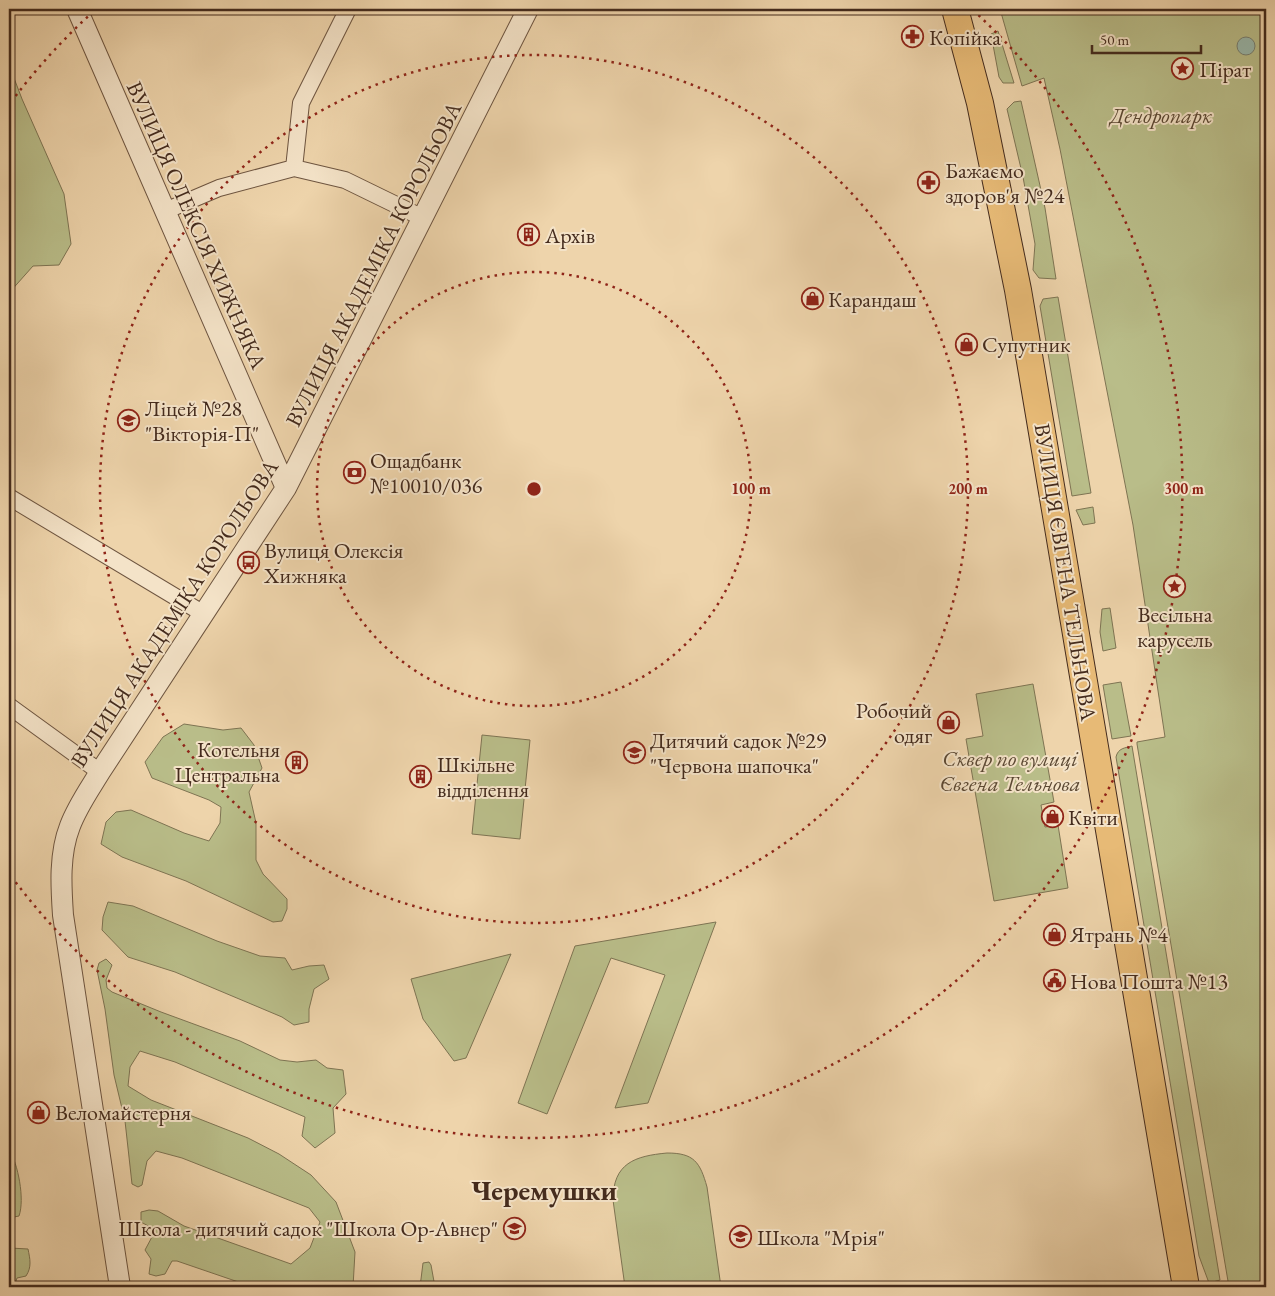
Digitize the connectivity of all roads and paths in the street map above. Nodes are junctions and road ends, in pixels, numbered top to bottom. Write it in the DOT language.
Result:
graph roads {
  1 [pos="77,9"];
  2 [pos="348,9"];
  3 [pos="528,9"];
  4 [pos="955,9"];
  5 [pos="294,168"];
  6 [pos="165,212"];
  7 [pos="423,218"];
  8 [pos="286,488"];
  9 [pos="9,497"];
  10 [pos="204,614"];
  11 [pos="9,706"];
  12 [pos="100,772"];
  13 [pos="120,1287"];
  14 [pos="1186,1287"];
  1 -- 6 [label="street, ВУЛИЦЯ ОЛЕКСІЯ ХИЖНЯКА"];
  2 -- 5 [label="street"];
  3 -- 7 [label="street, ВУЛИЦЯ АКАДЕМІКА КОРОЛЬОВА"];
  4 -- 14 [label="main road, ВУЛИЦЯ ЄВГЕНА ТЕЛЬНОВА"];
  5 -- 6 [label="street"];
  5 -- 7 [label="street"];
  6 -- 8 [label="street, ВУЛИЦЯ ОЛЕКСІЯ ХИЖНЯКА"];
  7 -- 8 [label="street, ВУЛИЦЯ АКАДЕМІКА КОРОЛЬОВА"];
  8 -- 10 [label="street, ВУЛИЦЯ АКАДЕМІКА КОРОЛЬОВА"];
  9 -- 10 [label="street"];
  10 -- 12 [label="street, ВУЛИЦЯ АКАДЕМІКА КОРОЛЬОВА"];
  11 -- 12 [label="street"];
  12 -- 13 [label="street, ВУЛИЦЯ АКАДЕМІКА КОРОЛЬОВА"];
}
